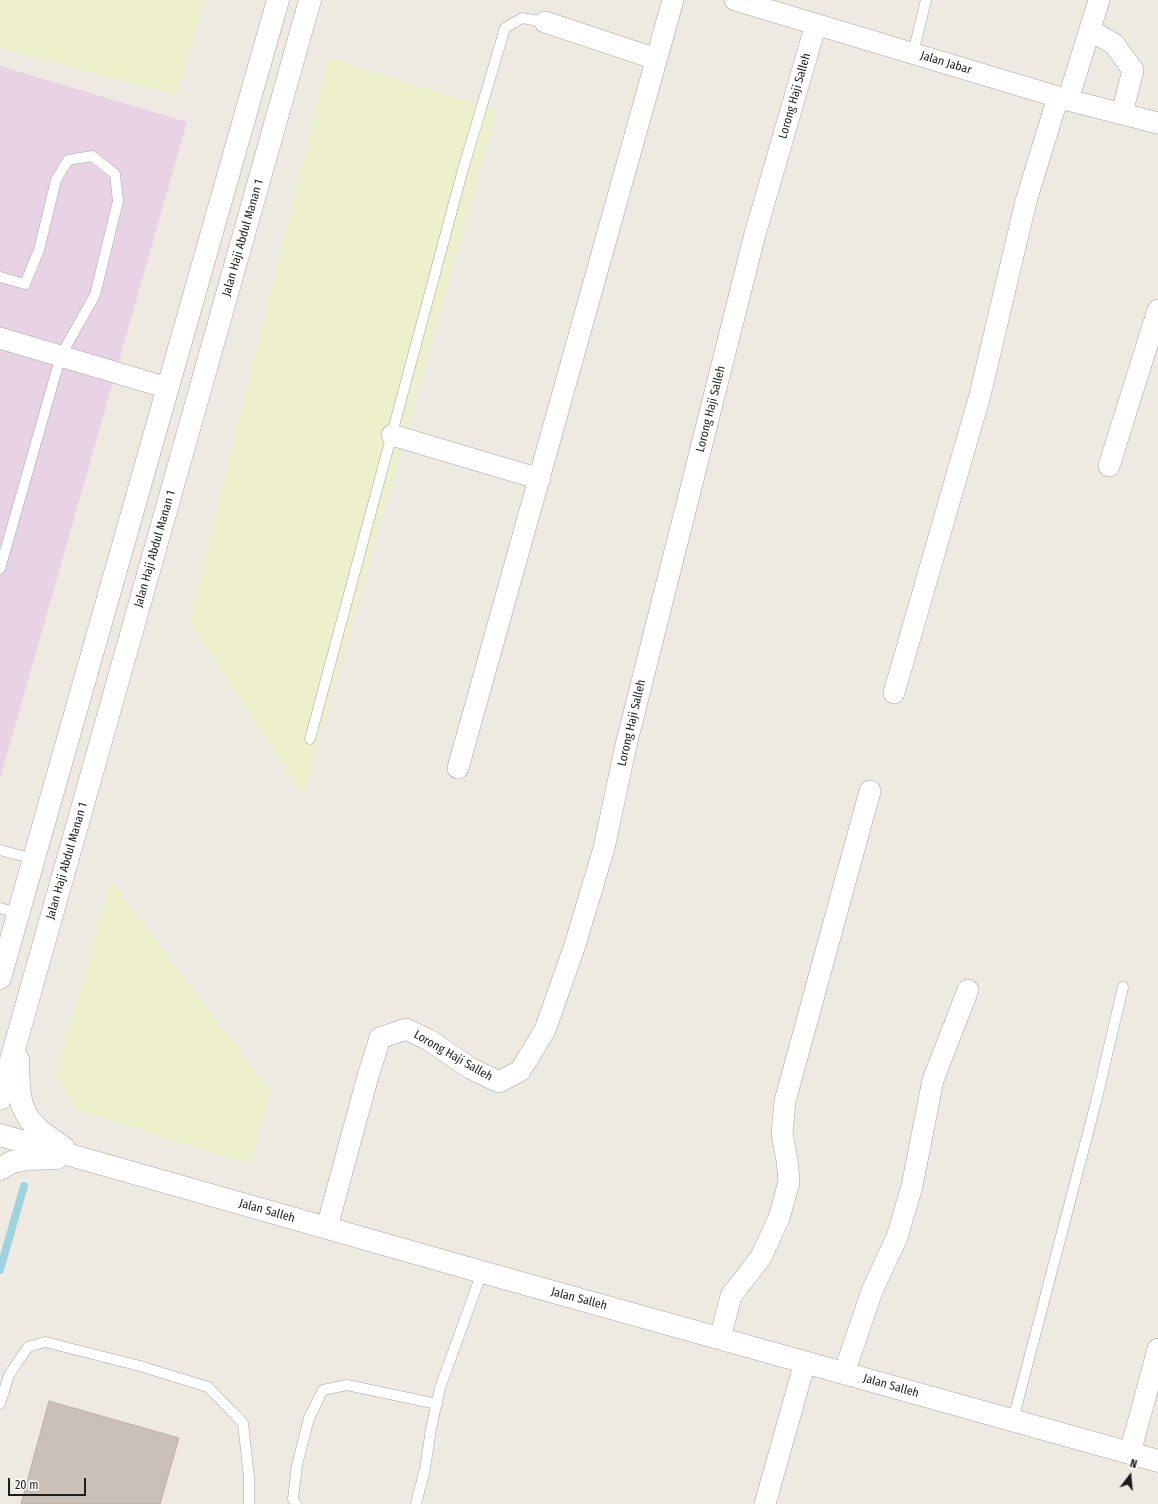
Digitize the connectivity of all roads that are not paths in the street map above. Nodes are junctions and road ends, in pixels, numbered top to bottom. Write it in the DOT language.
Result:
graph roads {
  1 [pos="278,0"];
  2 [pos="310,0"];
  3 [pos="673,0"];
  4 [pos="926,0"];
  5 [pos="1099,0"];
  6 [pos="745,1"];
  7 [pos="545,22"];
  8 [pos="816,24"];
  9 [pos="1090,30"];
  10 [pos="913,53"];
  11 [pos="656,59"];
  12 [pos="1063,98"];
  13 [pos="1122,113"];
  14 [pos="1158,123"];
  15 [pos="0,277"];
  16 [pos="1158,310"];
  17 [pos="0,338"];
  18 [pos="61,355"];
  19 [pos="168,388"];
  20 [pos="392,435"];
  21 [pos="1108,466"];
  22 [pos="540,479"];
  23 [pos="0,568"];
  24 [pos="894,693"];
  25 [pos="310,739"];
  26 [pos="458,768"];
  27 [pos="870,791"];
  28 [pos="0,850"];
  29 [pos="34,859"];
  30 [pos="9,911"];
  31 [pos="0,978"];
  32 [pos="1122,987"];
  33 [pos="968,990"];
  34 [pos="17,1036"];
  35 [pos="0,1099"];
  36 [pos="0,1135"];
  37 [pos="76,1157"];
  38 [pos="0,1169"];
  39 [pos="327,1227"];
  40 [pos="482,1272"];
  41 [pos="720,1338"];
  42 [pos="1158,1349"];
  43 [pos="805,1362"];
  44 [pos="844,1372"];
  45 [pos="0,1404"];
  46 [pos="437,1404"];
  47 [pos="1013,1420"];
  48 [pos="1132,1444"];
  49 [pos="1158,1461"];
  50 [pos="249,1504"];
  51 [pos="296,1504"];
  52 [pos="416,1504"];
  53 [pos="765,1504"];
  1 -- 19 [label="street"];
  2 -- 34 [label="street, Jalan Haji Abdul Manan 1"];
  3 -- 11 [label="street"];
  4 -- 10 [label="lane"];
  5 -- 9 [label="street"];
  6 -- 8 [label="street, Jalan Jabar"];
  7 -- 11 [label="street"];
  7 -- 20 [label="lane"];
  8 -- 10 [label="street, Jalan Jabar"];
  8 -- 39 [label="street, Lorong Haji Salleh"];
  9 -- 12 [label="street"];
  9 -- 13 [label="street"];
  10 -- 12 [label="street, Jalan Jabar"];
  11 -- 22 [label="street"];
  12 -- 13 [label="street, Jalan Jabar"];
  12 -- 24 [label="street"];
  13 -- 14 [label="street, Jalan Jabar"];
  15 -- 18 [label="lane"];
  16 -- 21 [label="street"];
  17 -- 18 [label="street"];
  18 -- 19 [label="street"];
  18 -- 23 [label="lane"];
  19 -- 29 [label="street"];
  20 -- 22 [label="street"];
  20 -- 25 [label="lane"];
  22 -- 26 [label="street"];
  27 -- 41 [label="street"];
  28 -- 29 [label="lane"];
  29 -- 30 [label="street"];
  30 -- 31 [label="street"];
  32 -- 47 [label="lane"];
  33 -- 44 [label="street"];
  34 -- 35 [label="street, Jalan Haji Abdul Manan 1"];
  34 -- 37 [label="street"];
  36 -- 37 [label="street, Jalan Salleh"];
  37 -- 38 [label="street"];
  37 -- 39 [label="street, Jalan Salleh"];
  39 -- 40 [label="street, Jalan Salleh"];
  40 -- 41 [label="street, Jalan Salleh"];
  40 -- 46 [label="lane"];
  41 -- 43 [label="street, Jalan Salleh"];
  42 -- 48 [label="street"];
  43 -- 44 [label="street, Jalan Salleh"];
  43 -- 53 [label="street"];
  44 -- 47 [label="street, Jalan Salleh"];
  45 -- 50 [label="lane"];
  46 -- 51 [label="lane"];
  46 -- 52 [label="lane"];
  47 -- 48 [label="street, Jalan Salleh"];
  48 -- 49 [label="street, Jalan Salleh"];
}
